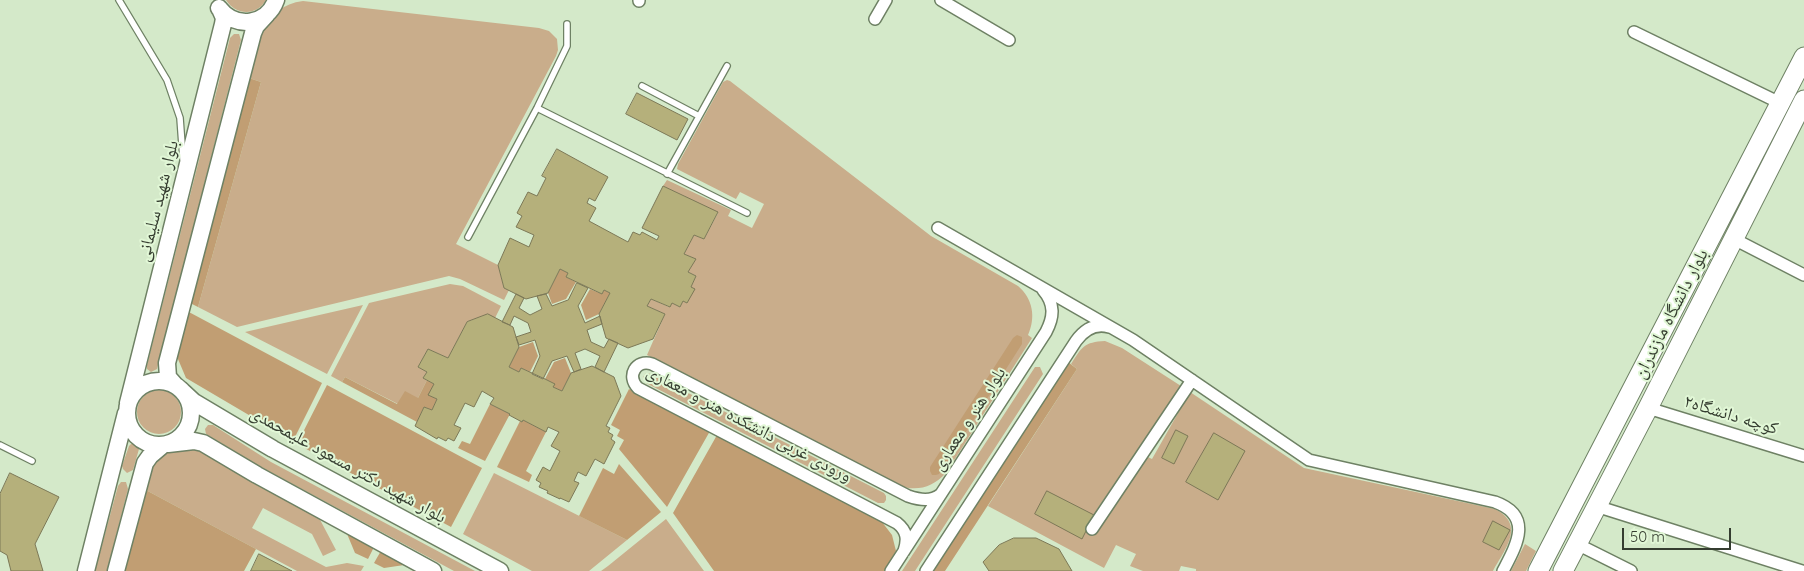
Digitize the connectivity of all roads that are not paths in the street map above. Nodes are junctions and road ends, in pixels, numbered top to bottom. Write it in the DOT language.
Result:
graph roads {
  1 [pos="119,0"];
  2 [pos="276,0"];
  3 [pos="886,0"];
  4 [pos="941,0"];
  5 [pos="218,5"];
  6 [pos="267,14"];
  7 [pos="875,19"];
  8 [pos="567,24"];
  9 [pos="1634,32"];
  10 [pos="1009,40"];
  11 [pos="1804,57"];
  12 [pos="727,66"];
  13 [pos="642,86"];
  14 [pos="1780,103"];
  15 [pos="537,108"];
  16 [pos="1801,111"];
  17 [pos="699,116"];
  18 [pos="667,174"];
  19 [pos="185,178"];
  20 [pos="747,213"];
  21 [pos="938,228"];
  22 [pos="468,237"];
  23 [pos="1734,239"];
  24 [pos="1804,275"];
  25 [pos="1035,283"];
  26 [pos="1115,328"];
  27 [pos="1192,380"];
  28 [pos="178,388"];
  29 [pos="128,406"];
  30 [pos="1648,408"];
  31 [pos="165,444"];
  32 [pos="0,445"];
  33 [pos="1804,456"];
  34 [pos="32,461"];
  35 [pos="941,494"];
  36 [pos="1596,506"];
  37 [pos="1564,520"];
  38 [pos="1092,529"];
  39 [pos="1580,538"];
  40 [pos="904,552"];
  41 [pos="86,571"];
  42 [pos="116,571"];
  43 [pos="433,571"];
  44 [pos="500,571"];
  45 [pos="891,571"];
  46 [pos="926,571"];
  47 [pos="1503,571"];
  48 [pos="1538,571"];
  49 [pos="1563,571"];
  50 [pos="1631,571"];
  51 [pos="1802,571"];
  1 -- 19 [label="lane"];
  2 -- 6 [label="main road"];
  3 -- 7 [label="street"];
  4 -- 10 [label="street"];
  5 -- 6 [label="main road"];
  5 -- 19 [label="main road, بلوار شهید سلیمانی"];
  6 -- 28 [label="main road"];
  8 -- 15 [label="lane"];
  9 -- 14 [label="street"];
  11 -- 14 [label="main road, بلوار دانشگاه مازندران"];
  12 -- 17 [label="lane"];
  13 -- 17 [label="lane"];
  14 -- 37 [label="main road, بلوار دانشگاه مازندران"];
  15 -- 18 [label="lane"];
  15 -- 22 [label="lane"];
  16 -- 23 [label="main road, بلوار دانشگاه مازندران"];
  17 -- 18 [label="lane"];
  18 -- 20 [label="lane"];
  19 -- 29 [label="main road, بلوار شهید سلیمانی"];
  21 -- 25 [label="street"];
  23 -- 24 [label="street"];
  23 -- 30 [label="main road, بلوار دانشگاه مازندران"];
  25 -- 26 [label="street"];
  25 -- 35 [label="street, بلوار هنر و معماری"];
  26 -- 27 [label="street"];
  26 -- 46 [label="street"];
  27 -- 38 [label="street"];
  27 -- 47 [label="street"];
  28 -- 29 [label="main road"];
  28 -- 31 [label="main road"];
  28 -- 44 [label="main road, بلوار شهید دکتر مسعود علیمحمدی"];
  29 -- 31 [label="main road"];
  29 -- 41 [label="main road, بلوار شهید سلیمانی"];
  30 -- 33 [label="street, کوچه دانشگاه۲"];
  30 -- 36 [label="main road, بلوار دانشگاه مازندران"];
  31 -- 42 [label="main road"];
  31 -- 43 [label="main road"];
  32 -- 34 [label="lane"];
  35 -- 40 [label="street, بلوار هنر و معماری"];
  35 -- 40 [label="street, ورودی غربی دانشکده هنر و معماری"];
  36 -- 39 [label="main road, بلوار دانشگاه مازندران"];
  36 -- 51 [label="street"];
  37 -- 39 [label="main road"];
  37 -- 48 [label="main road, بلوار دانشگاه مازندران"];
  39 -- 49 [label="main road, بلوار دانشگاه مازندران"];
  39 -- 50 [label="street"];
  40 -- 45 [label="street, بلوار هنر و معماری"];
}
